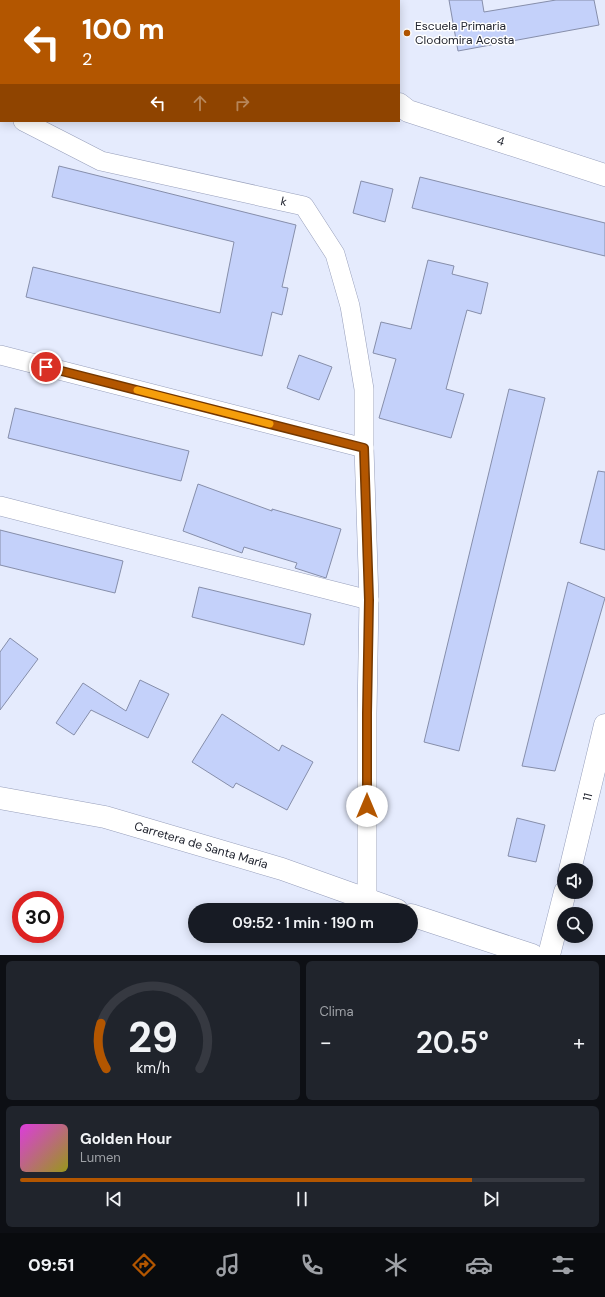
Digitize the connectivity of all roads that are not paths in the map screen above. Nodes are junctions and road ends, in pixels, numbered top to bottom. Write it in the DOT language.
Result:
graph roads {
  1 [pos="400,105"];
  2 [pos="25,122"];
  3 [pos="605,175"];
  4 [pos="0,355"];
  5 [pos="364,448"];
  6 [pos="0,506"];
  7 [pos="369,600"];
  8 [pos="605,725"];
  9 [pos="0,798"];
  10 [pos="572,863"];
  11 [pos="562,899"];
  12 [pos="366,900"];
  13 [pos="375,903"];
  14 [pos="418,917"];
  15 [pos="532,955"];
  16 [pos="549,955"];
  1 -- 3 [label="street, 4"];
  2 -- 5 [label="street, k"];
  4 -- 5 [label="street"];
  5 -- 7 [label="street, k"];
  6 -- 7 [label="street"];
  7 -- 12 [label="street, k"];
  8 -- 10 [label="street, 11"];
  9 -- 12 [label="street, Carretera de Santa María"];
  11 -- 16 [label="street"];
  12 -- 13 [label="street, Carretera de Santa María"];
  14 -- 15 [label="street"];
}
